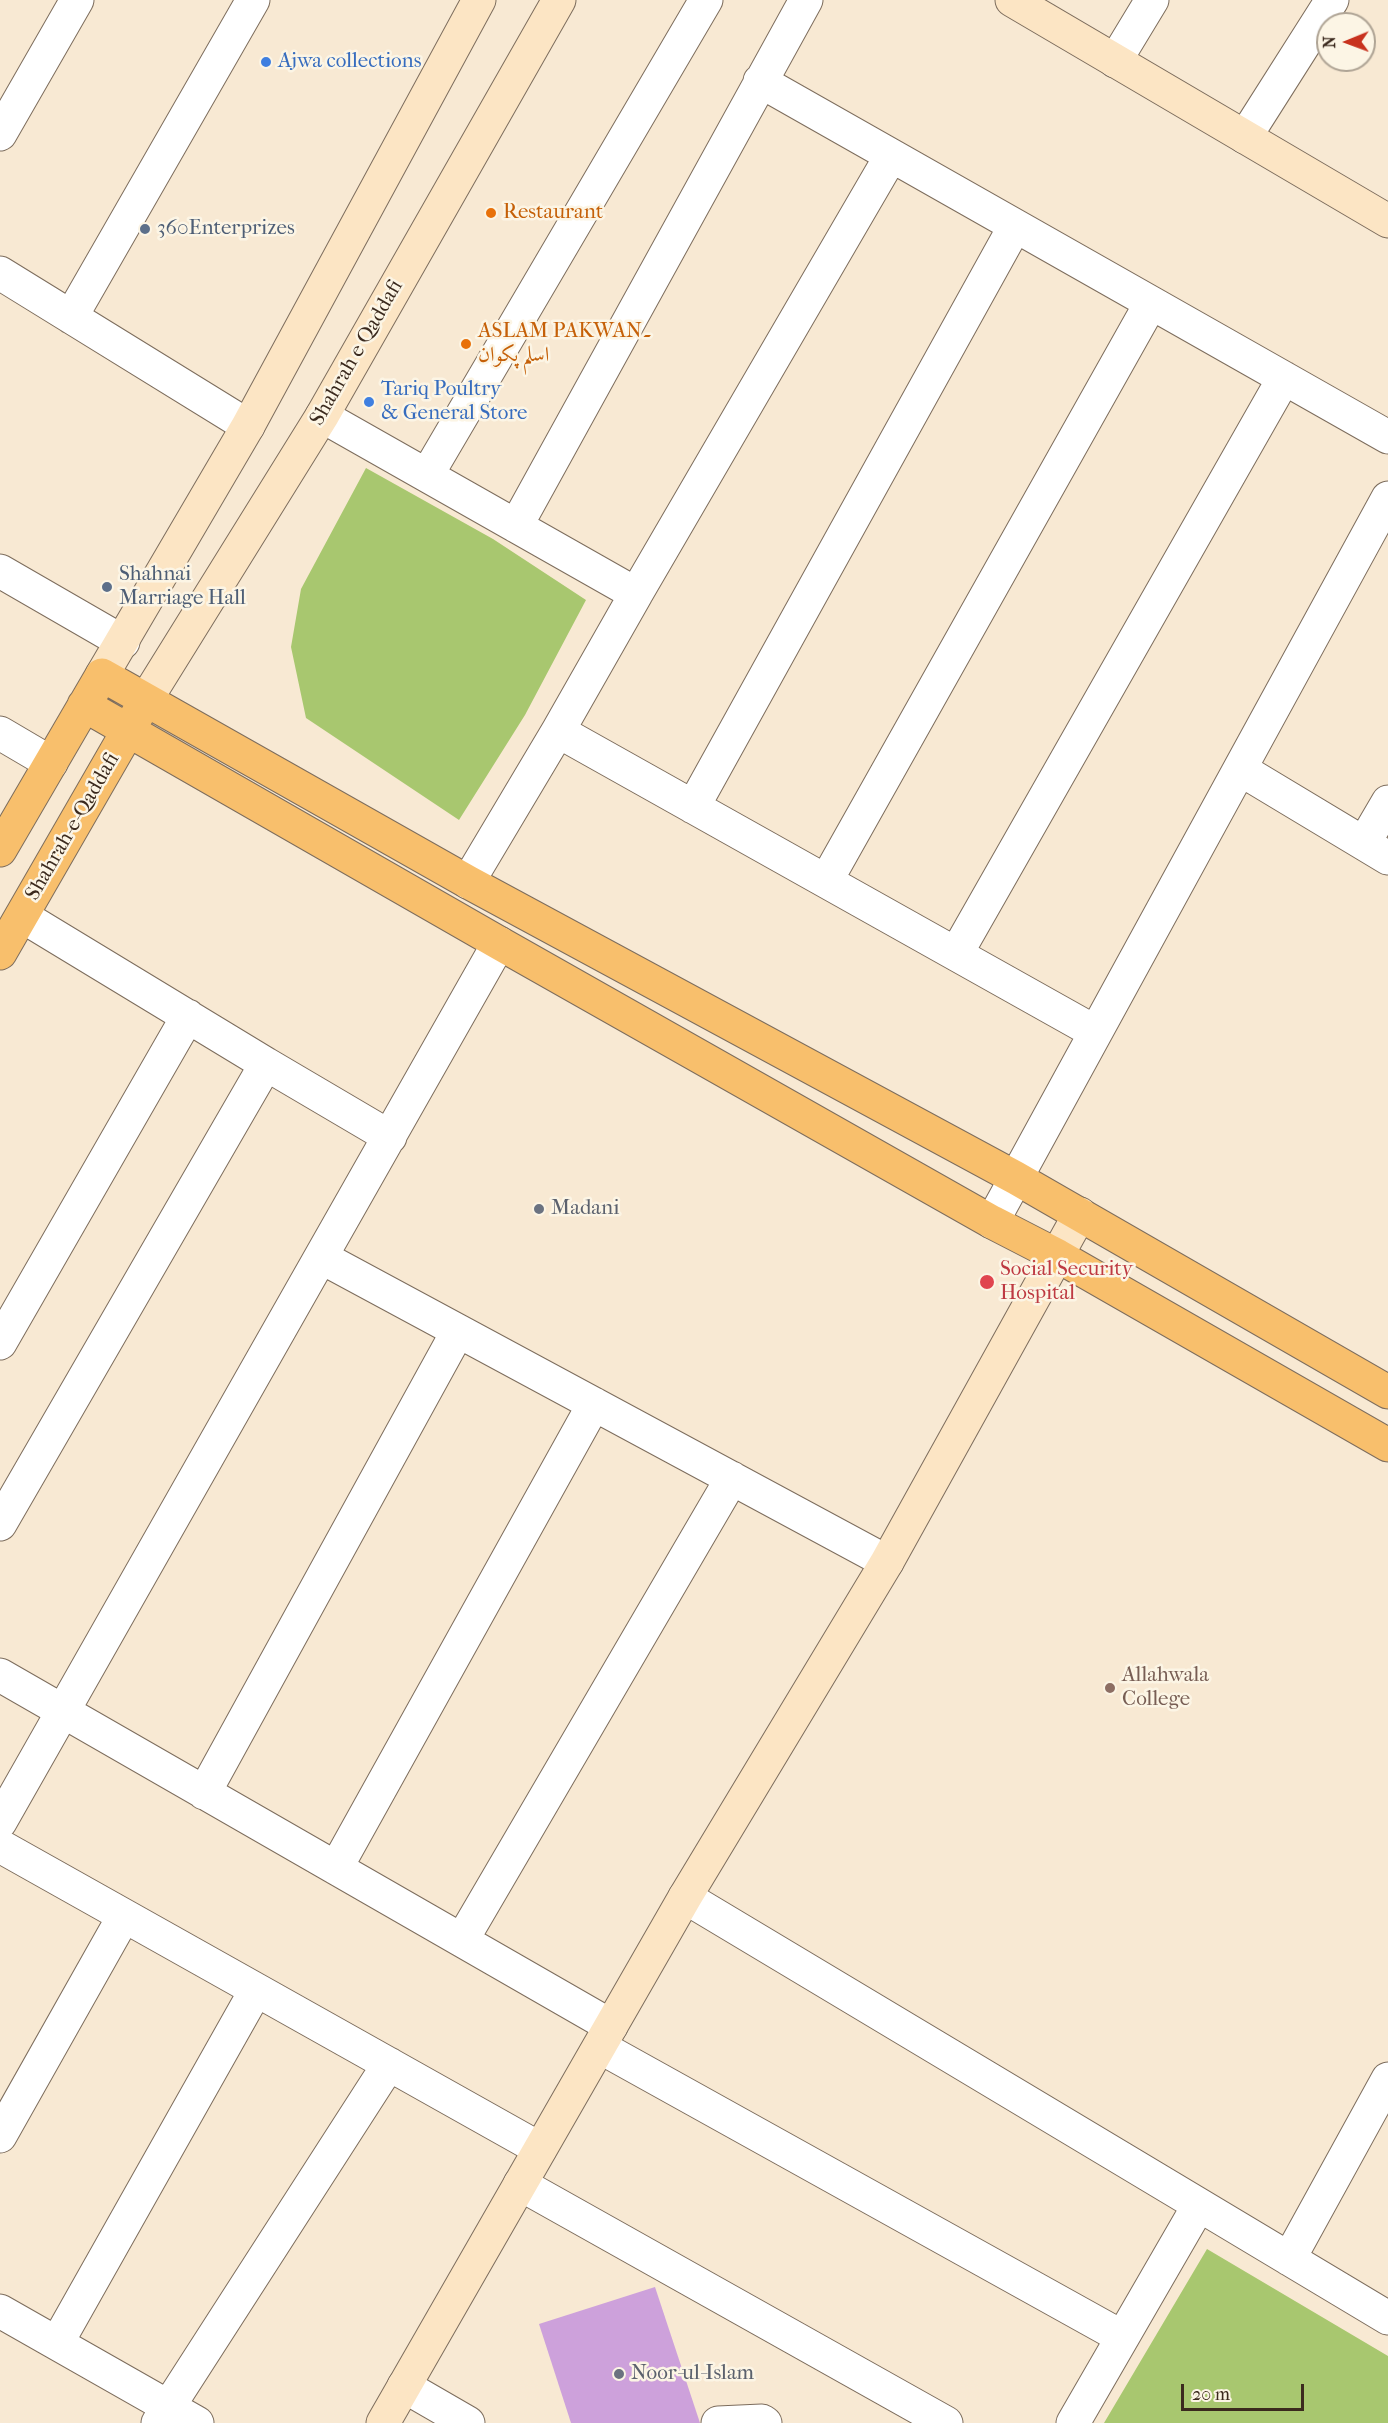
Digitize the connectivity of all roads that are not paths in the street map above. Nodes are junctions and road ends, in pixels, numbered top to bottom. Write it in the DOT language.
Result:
graph roads {
  1 [pos="77,0"];
  2 [pos="253,0"];
  3 [pos="479,0"];
  4 [pos="559,0"];
  5 [pos="705,0"];
  6 [pos="806,0"];
  7 [pos="1012,0"];
  8 [pos="1152,0"];
  9 [pos="1332,0"];
  10 [pos="1115,61"];
  11 [pos="760,81"];
  12 [pos="0,134"];
  13 [pos="1245,137"];
  14 [pos="891,156"];
  15 [pos="1384,212"];
  16 [pos="1016,226"];
  17 [pos="0,273"];
  18 [pos="1151,303"];
  19 [pos="71,317"];
  20 [pos="1284,378"];
  21 [pos="322,416"];
  22 [pos="248,426"];
  23 [pos="1388,437"];
  24 [pos="427,475"];
  25 [pos="1388,498"];
  26 [pos="516,526"];
  27 [pos="0,571"];
  28 [pos="636,594"];
  29 [pos="123,642"];
  30 [pos="102,675"];
  31 [pos="145,700"];
  32 [pos="84,705"];
  33 [pos="128,729"];
  34 [pos="558,731"];
  35 [pos="0,733"];
  36 [pos="51,763"];
  37 [pos="1240,769"];
  38 [pos="1388,802"];
  39 [pos="693,807"];
  40 [pos="0,850"];
  41 [pos="1376,851"];
  42 [pos="826,881"];
  43 [pos="468,882"];
  44 [pos="22,916"];
  45 [pos="499,943"];
  46 [pos="0,953"];
  47 [pos="956,954"];
  48 [pos="188,1016"];
  49 [pos="1095,1032"];
  50 [pos="266,1064"];
  51 [pos="390,1137"];
  52 [pos="1016,1178"];
  53 [pos="1080,1214"];
  54 [pos="992,1222"];
  55 [pos="1058,1256"];
  56 [pos="321,1257"];
  57 [pos="458,1331"];
  58 [pos="0,1343"];
  59 [pos="1388,1392"];
  60 [pos="594,1404"];
  61 [pos="1388,1445"];
  62 [pos="732,1478"];
  63 [pos="0,1524"];
  64 [pos="887,1562"];
  65 [pos="0,1675"];
  66 [pos="63,1712"];
  67 [pos="204,1793"];
  68 [pos="0,1822"];
  69 [pos="0,1846"];
  70 [pos="336,1868"];
  71 [pos="685,1897"];
  72 [pos="124,1916"];
  73 [pos="462,1940"];
  74 [pos="256,1990"];
  75 [pos="605,2037"];
  76 [pos="389,2064"];
  77 [pos="1388,2079"];
  78 [pos="1377,2126"];
  79 [pos="0,2136"];
  80 [pos="540,2149"];
  81 [pos="520,2184"];
  82 [pos="1199,2205"];
  83 [pos="1289,2259"];
  84 [pos="0,2311"];
  85 [pos="1388,2318"];
  86 [pos="1122,2337"];
  87 [pos="57,2343"];
  88 [pos="404,2386"];
  89 [pos="163,2415"];
  90 [pos="197,2423"];
  91 [pos="383,2423"];
  92 [pos="468,2423"];
  93 [pos="718,2423"];
  94 [pos="765,2423"];
  95 [pos="946,2423"];
  96 [pos="1073,2423"];
  1 -- 12 [label="street"];
  2 -- 19 [label="street"];
  3 -- 22 [label="street"];
  4 -- 21 [label="street, Shahrah e Qaddafi"];
  5 -- 24 [label="street"];
  6 -- 11 [label="street"];
  7 -- 10 [label="street"];
  8 -- 10 [label="street"];
  9 -- 13 [label="street"];
  10 -- 13 [label="street"];
  11 -- 14 [label="street"];
  11 -- 26 [label="street"];
  13 -- 15 [label="street"];
  14 -- 16 [label="street"];
  14 -- 28 [label="street"];
  16 -- 18 [label="street"];
  16 -- 39 [label="street"];
  17 -- 19 [label="street"];
  18 -- 20 [label="street"];
  18 -- 42 [label="street"];
  19 -- 22 [label="street"];
  20 -- 23 [label="street"];
  20 -- 47 [label="street"];
  21 -- 24 [label="street"];
  21 -- 31 [label="street, Shahrah e Qaddafi"];
  22 -- 29 [label="street"];
  24 -- 26 [label="street"];
  25 -- 37 [label="street"];
  26 -- 28 [label="street"];
  27 -- 29 [label="street"];
  28 -- 34 [label="street"];
  29 -- 30 [label="street"];
  30 -- 31 [label="main road"];
  30 -- 32 [label="main road"];
  31 -- 33 [label="main road, Shahrah-e-Qaddafi"];
  31 -- 43 [label="main road"];
  32 -- 33 [label="main road"];
  32 -- 36 [label="main road"];
  33 -- 44 [label="main road, Shahrah-e-Qaddafi"];
  33 -- 45 [label="main road"];
  34 -- 39 [label="street"];
  34 -- 43 [label="street"];
  35 -- 36 [label="street"];
  36 -- 40 [label="main road"];
  37 -- 41 [label="street"];
  37 -- 49 [label="street"];
  38 -- 41 [label="street"];
  39 -- 42 [label="street"];
  42 -- 47 [label="street"];
  43 -- 52 [label="main road"];
  44 -- 46 [label="main road, Shahrah-e-Qaddafi"];
  44 -- 48 [label="street"];
  45 -- 51 [label="street"];
  45 -- 54 [label="main road"];
  47 -- 49 [label="street"];
  48 -- 50 [label="street"];
  48 -- 58 [label="street"];
  49 -- 52 [label="street"];
  50 -- 51 [label="street"];
  50 -- 63 [label="street"];
  51 -- 56 [label="street"];
  52 -- 53 [label="main road"];
  52 -- 54 [label="street"];
  53 -- 55 [label="street"];
  53 -- 59 [label="main road"];
  54 -- 55 [label="main road"];
  55 -- 61 [label="main road"];
  55 -- 64 [label="street"];
  56 -- 57 [label="street"];
  56 -- 66 [label="street"];
  57 -- 60 [label="street"];
  57 -- 67 [label="street"];
  60 -- 62 [label="street"];
  60 -- 70 [label="street"];
  62 -- 64 [label="street"];
  62 -- 73 [label="street"];
  64 -- 71 [label="street"];
  65 -- 66 [label="street"];
  66 -- 67 [label="street"];
  66 -- 68 [label="street"];
  67 -- 70 [label="street"];
  69 -- 72 [label="street"];
  70 -- 73 [label="street"];
  71 -- 75 [label="street"];
  71 -- 82 [label="street"];
  72 -- 74 [label="street"];
  72 -- 79 [label="street"];
  73 -- 75 [label="street"];
  74 -- 76 [label="street"];
  74 -- 87 [label="street"];
  75 -- 80 [label="street"];
  75 -- 86 [label="street"];
  76 -- 80 [label="street"];
  76 -- 89 [label="street"];
  77 -- 78 [label="street"];
  78 -- 83 [label="street"];
  80 -- 81 [label="street"];
  81 -- 88 [label="street"];
  81 -- 95 [label="street"];
  82 -- 83 [label="street"];
  82 -- 86 [label="street"];
  83 -- 85 [label="street"];
  84 -- 87 [label="street"];
  86 -- 96 [label="street"];
  87 -- 89 [label="street"];
  88 -- 91 [label="street"];
  88 -- 92 [label="street"];
  89 -- 90 [label="street"];
  93 -- 94 [label="street"];
}
